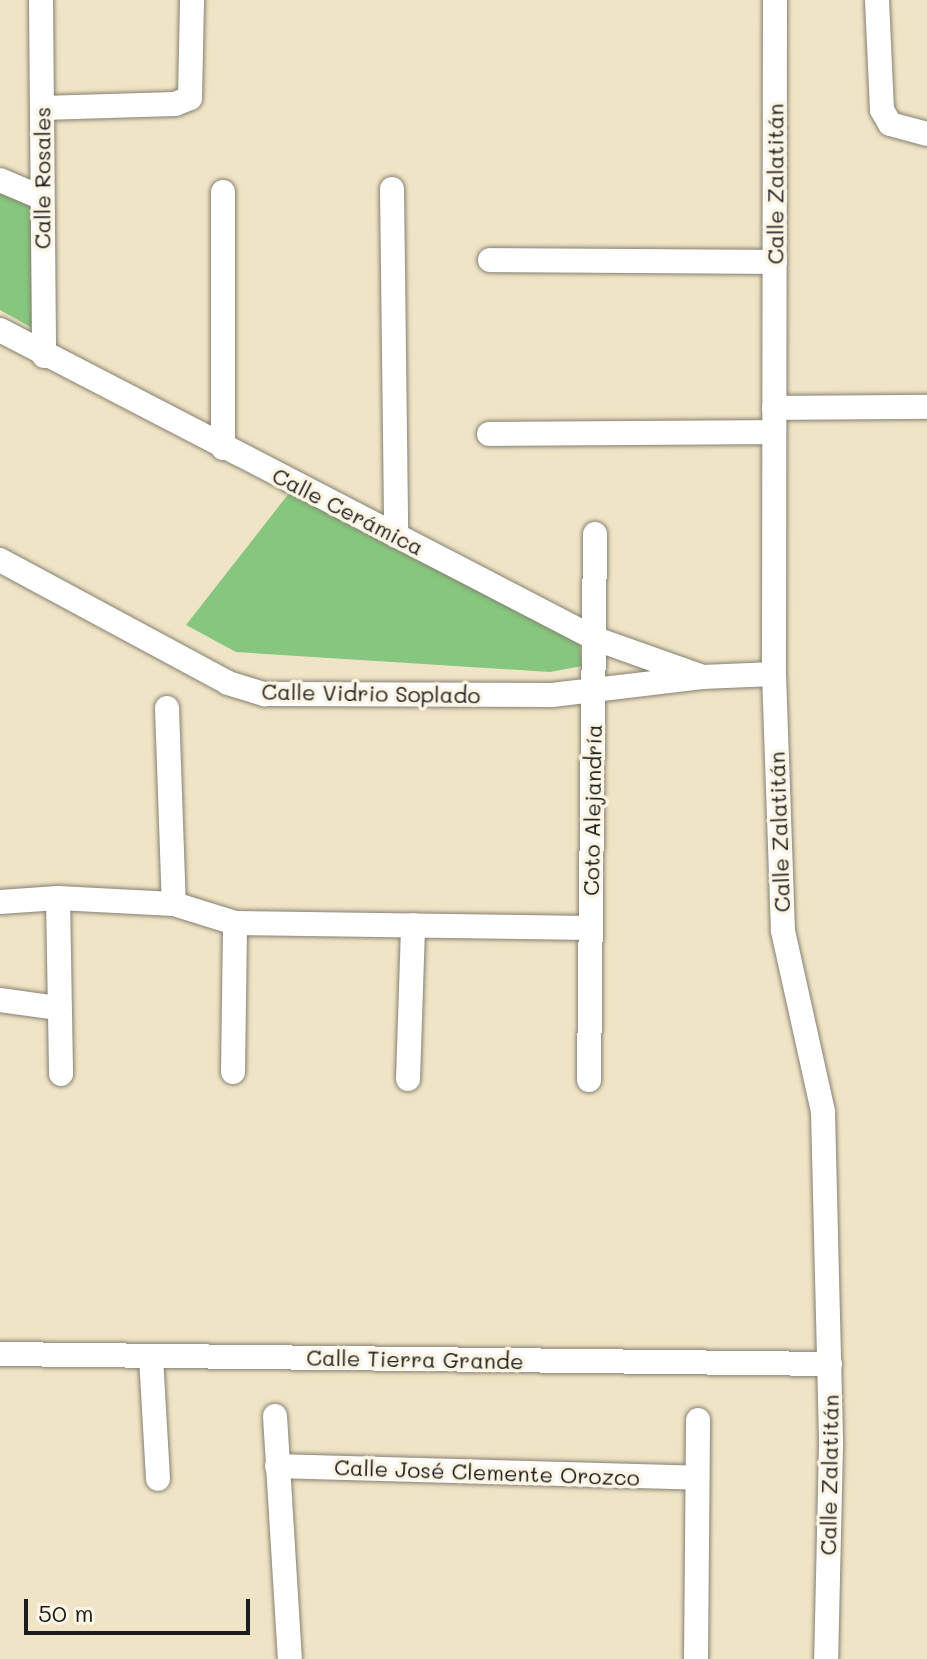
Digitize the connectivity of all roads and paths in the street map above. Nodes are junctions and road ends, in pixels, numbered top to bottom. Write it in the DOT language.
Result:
graph roads {
  1 [pos="41,0"];
  2 [pos="192,0"];
  3 [pos="775,0"];
  4 [pos="877,0"];
  5 [pos="42,108"];
  6 [pos="927,134"];
  7 [pos="0,180"];
  8 [pos="392,189"];
  9 [pos="223,192"];
  10 [pos="40,197"];
  11 [pos="490,260"];
  12 [pos="775,262"];
  13 [pos="0,330"];
  14 [pos="44,356"];
  15 [pos="927,407"];
  16 [pos="774,420"];
  17 [pos="489,434"];
  18 [pos="223,448"];
  19 [pos="595,534"];
  20 [pos="396,536"];
  21 [pos="0,560"];
  22 [pos="596,639"];
  23 [pos="774,674"];
  24 [pos="702,677"];
  25 [pos="595,692"];
  26 [pos="167,708"];
  27 [pos="58,898"];
  28 [pos="0,902"];
  29 [pos="174,904"];
  30 [pos="235,923"];
  31 [pos="413,925"];
  32 [pos="590,928"];
  33 [pos="0,980"];
  34 [pos="0,1000"];
  35 [pos="58,1008"];
  36 [pos="233,1072"];
  37 [pos="61,1074"];
  38 [pos="408,1079"];
  39 [pos="589,1080"];
  40 [pos="0,1354"];
  41 [pos="151,1357"];
  42 [pos="830,1364"];
  43 [pos="275,1416"];
  44 [pos="698,1420"];
  45 [pos="277,1466"];
  46 [pos="697,1478"];
  47 [pos="158,1479"];
  48 [pos="290,1659"];
  49 [pos="696,1659"];
  50 [pos="826,1659"];
  1 -- 5 [label="street, Calle Rosales"];
  2 -- 5 [label="street"];
  3 -- 12 [label="street, Calle Zalatitán"];
  4 -- 6 [label="street"];
  5 -- 10 [label="street, Calle Rosales"];
  7 -- 10 [label="street"];
  8 -- 20 [label="street"];
  9 -- 18 [label="street"];
  10 -- 14 [label="street, Calle Rosales"];
  11 -- 12 [label="street"];
  12 -- 16 [label="street, Calle Zalatitán"];
  13 -- 14 [label="street, Calle Cerámica"];
  14 -- 18 [label="street, Calle Cerámica"];
  15 -- 16 [label="street"];
  16 -- 17 [label="street"];
  16 -- 23 [label="street, Calle Zalatitán"];
  18 -- 20 [label="street, Calle Cerámica"];
  19 -- 22 [label="street, Coto Alejandría"];
  20 -- 22 [label="street, Calle Cerámica"];
  21 -- 25 [label="street, Calle Vidrio Soplado"];
  22 -- 24 [label="street, Calle Cerámica"];
  22 -- 25 [label="street, Coto Alejandría"];
  23 -- 24 [label="street, Calle Vidrio Soplado"];
  23 -- 42 [label="street, Calle Zalatitán"];
  24 -- 25 [label="street, Calle Vidrio Soplado"];
  25 -- 32 [label="street, Coto Alejandría"];
  26 -- 29 [label="street"];
  27 -- 28 [label="street, Coto Alejandría"];
  27 -- 29 [label="street, Coto Alejandría"];
  27 -- 35 [label="street"];
  29 -- 30 [label="street, Coto Alejandría"];
  30 -- 31 [label="street, Coto Alejandría"];
  30 -- 36 [label="street"];
  31 -- 32 [label="street, Coto Alejandría"];
  31 -- 38 [label="street"];
  32 -- 39 [label="street, Coto Alejandría"];
  33 -- 34 [label="street"];
  34 -- 35 [label="street"];
  35 -- 37 [label="street"];
  40 -- 41 [label="street, Calle Tierra Grande"];
  41 -- 42 [label="street, Calle Tierra Grande"];
  41 -- 47 [label="street"];
  42 -- 50 [label="street, Calle Zalatitán"];
  43 -- 45 [label="street"];
  44 -- 46 [label="street"];
  45 -- 46 [label="street, Calle José Clemente Orozco"];
  45 -- 48 [label="street"];
  46 -- 49 [label="street"];
}
